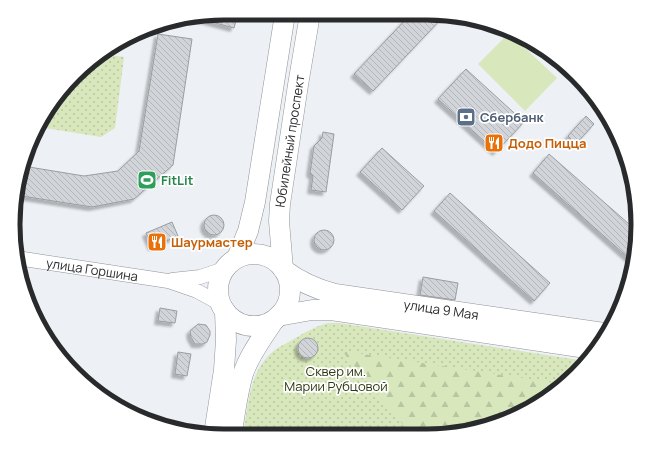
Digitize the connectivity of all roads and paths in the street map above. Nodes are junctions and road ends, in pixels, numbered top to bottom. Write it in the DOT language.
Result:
graph roads {
  1 [pos="284,20"];
  2 [pos="309,20"];
  3 [pos="23,259"];
  4 [pos="231,264"];
  5 [pos="283,269"];
  6 [pos="168,281"];
  7 [pos="223,308"];
  8 [pos="276,318"];
  9 [pos="601,332"];
  10 [pos="589,348"];
  11 [pos="215,429"];
  12 [pos="233,429"];
  1 -- 4 [label="main road, Юбилейный проспект"];
  2 -- 5 [label="main road, Юбилейный проспект"];
  3 -- 6 [label="street, улица Горшина"];
  4 -- 5 [label="main road"];
  4 -- 6 [label="street, улица Горшина"];
  4 -- 7 [label="main road, Юбилейный проспект"];
  5 -- 8 [label="main road, Юбилейный проспект"];
  5 -- 9 [label="main road, улица 9 Мая"];
  6 -- 7 [label="street, улица Горшина"];
  7 -- 8 [label="main road"];
  7 -- 11 [label="main road, Юбилейный проспект"];
  8 -- 10 [label="main road, улица 9 Мая"];
  8 -- 12 [label="main road, Юбилейный проспект"];
}
